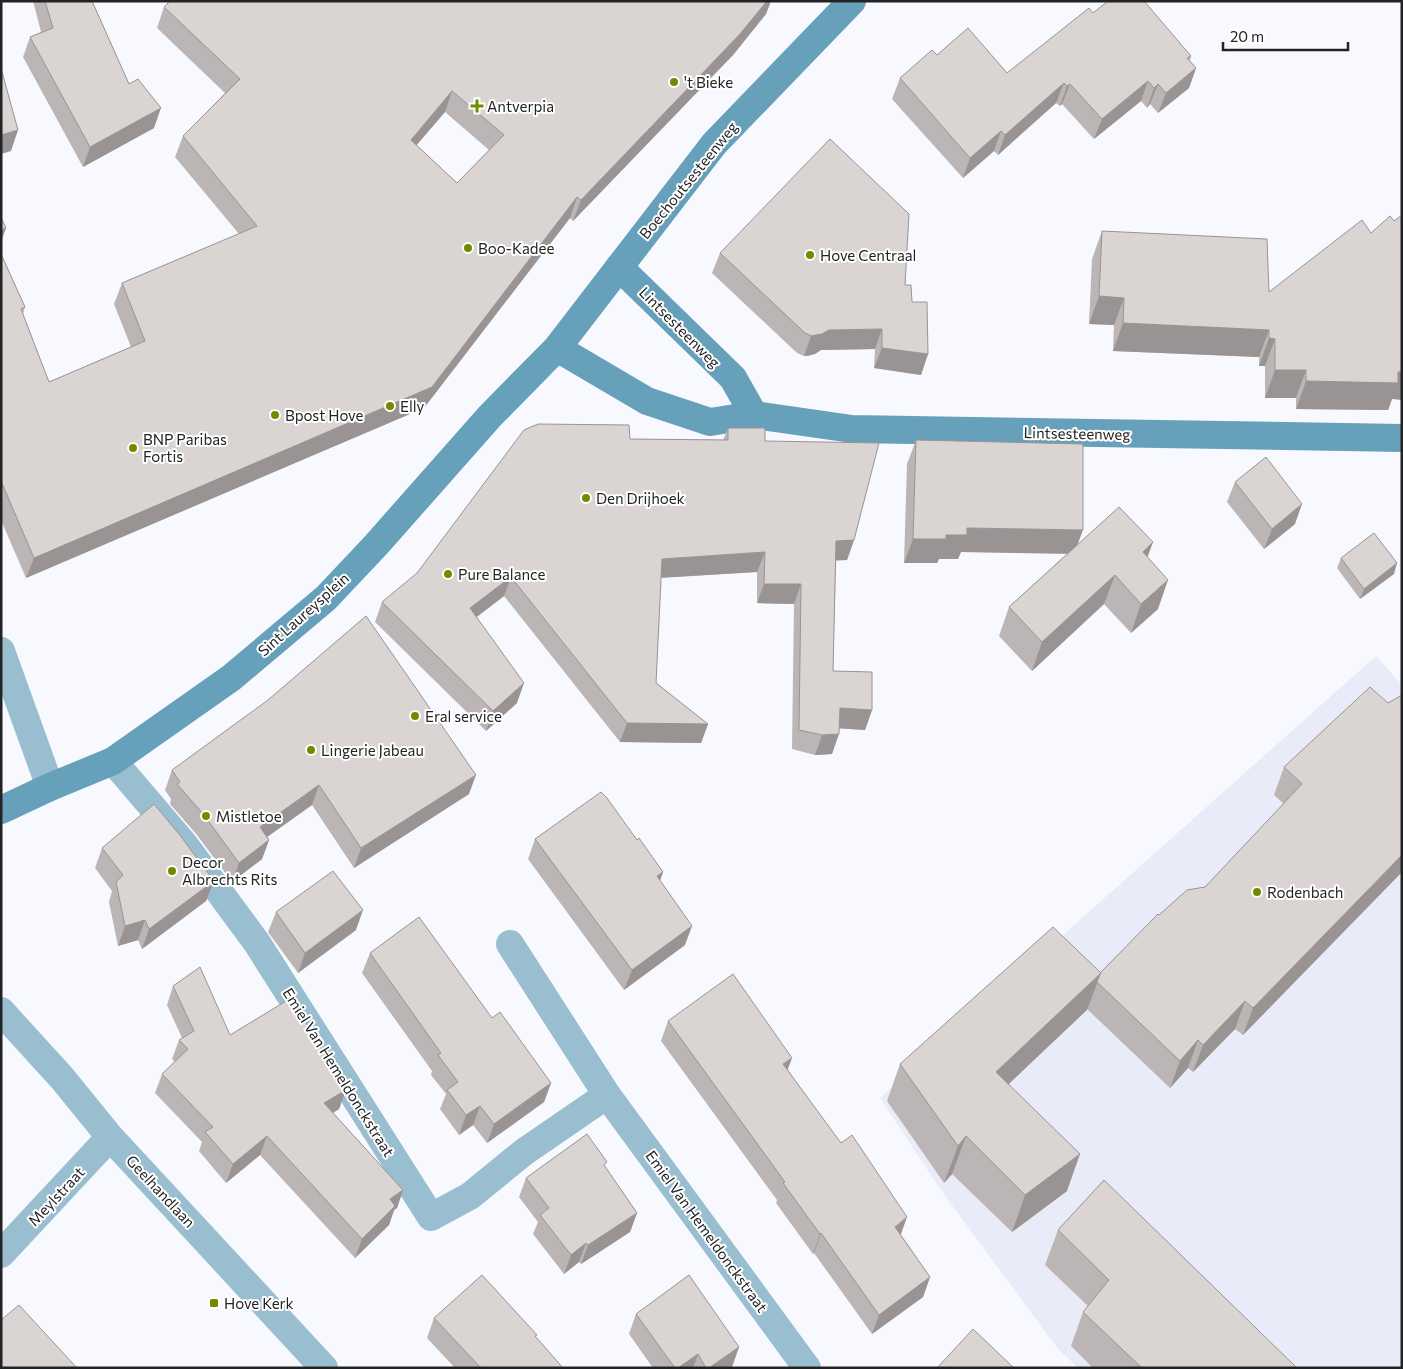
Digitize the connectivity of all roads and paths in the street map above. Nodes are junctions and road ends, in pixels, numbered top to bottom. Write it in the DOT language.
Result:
graph roads {
  1 [pos="852,1"];
  2 [pos="619,267"];
  3 [pos="557,348"];
  4 [pos="754,415"];
  5 [pos="1402,438"];
  6 [pos="1,651"];
  7 [pos="113,761"];
  8 [pos="50,787"];
  9 [pos="1,810"];
  10 [pos="510,944"];
  11 [pos="1,1011"];
  12 [pos="607,1095"];
  13 [pos="110,1137"];
  14 [pos="1,1254"];
  15 [pos="324,1368"];
  16 [pos="808,1368"];
  1 -- 2 [label="street, Boechoutsesteenweg"];
  2 -- 3 [label="street, Boechoutsesteenweg"];
  2 -- 4 [label="street, Lintsesteenweg"];
  3 -- 4 [label="street, Lintsesteenweg"];
  3 -- 7 [label="street, Sint Laureysplein"];
  4 -- 5 [label="street, Lintsesteenweg"];
  6 -- 8 [label="street"];
  7 -- 8 [label="street, Sint Laureysplein"];
  7 -- 12 [label="street, Emiel Van Hemeldonckstraat"];
  8 -- 9 [label="street, Sint Laureysplein"];
  10 -- 12 [label="street, Emiel Van Hemeldonckstraat"];
  11 -- 13 [label="street, Geelhandlaan"];
  12 -- 16 [label="street, Emiel Van Hemeldonckstraat"];
  13 -- 14 [label="street, Meylstraat"];
  13 -- 15 [label="street, Geelhandlaan"];
}
